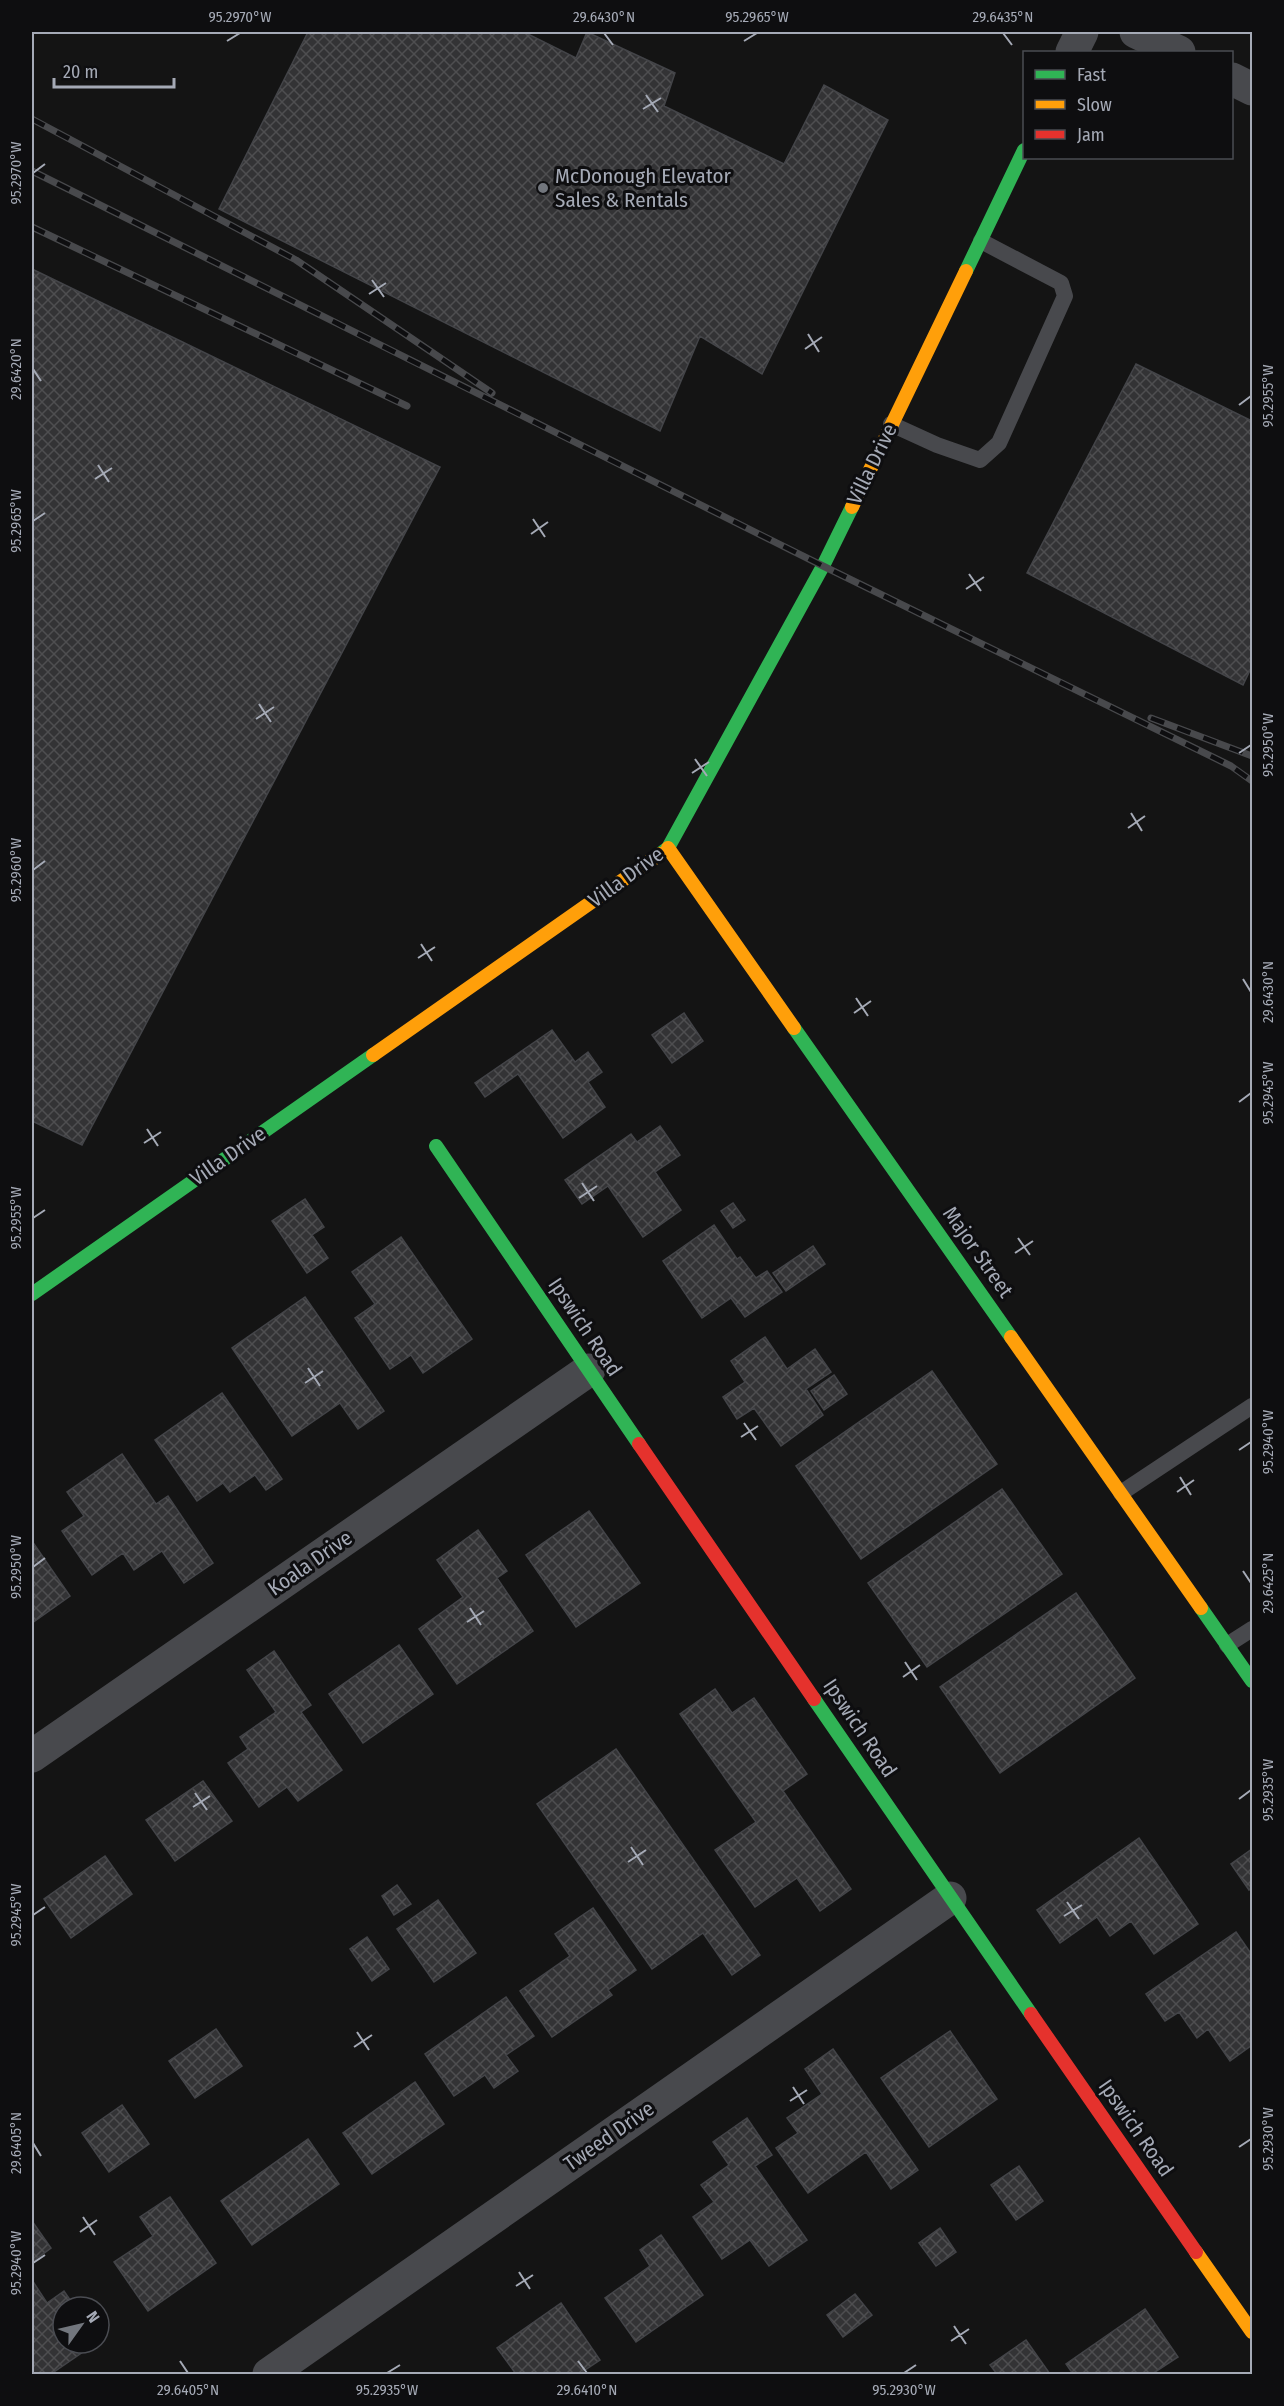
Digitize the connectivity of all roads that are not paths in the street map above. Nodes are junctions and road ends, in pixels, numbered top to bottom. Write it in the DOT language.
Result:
graph roads {
  1 [pos="1082,32"];
  2 [pos="1137,32"];
  3 [pos="1072,51"];
  4 [pos="1177,51"];
  5 [pos="1233,80"];
  6 [pos="1252,89"];
  7 [pos="1023,152"];
  8 [pos="981,241"];
  9 [pos="891,424"];
  10 [pos="668,848"];
  11 [pos="436,1146"];
  12 [pos="32,1294"];
  13 [pos="589,1370"];
  14 [pos="1252,1406"];
  15 [pos="1122,1493"];
  16 [pos="1252,1629"];
  17 [pos="1227,1645"];
  18 [pos="1252,1681"];
  19 [pos="32,1756"];
  20 [pos="950,1898"];
  21 [pos="1252,2332"];
  22 [pos="269,2374"];
  1 -- 3 [label="street"];
  2 -- 4 [label="street"];
  5 -- 6 [label="street"];
  7 -- 8 [label="street, Villa Drive"];
  8 -- 9 [label="street, Villa Drive"];
  8 -- 9 [label="lane"];
  9 -- 10 [label="street, Villa Drive"];
  10 -- 12 [label="street, Villa Drive"];
  10 -- 15 [label="street, Major Street"];
  11 -- 13 [label="street, Ipswich Road"];
  13 -- 19 [label="street, Koala Drive"];
  13 -- 20 [label="street, Ipswich Road"];
  14 -- 15 [label="lane"];
  15 -- 17 [label="street, Major Street"];
  16 -- 17 [label="lane"];
  17 -- 18 [label="street, Major Street"];
  20 -- 21 [label="street, Ipswich Road"];
  20 -- 22 [label="street, Tweed Drive"];
}
